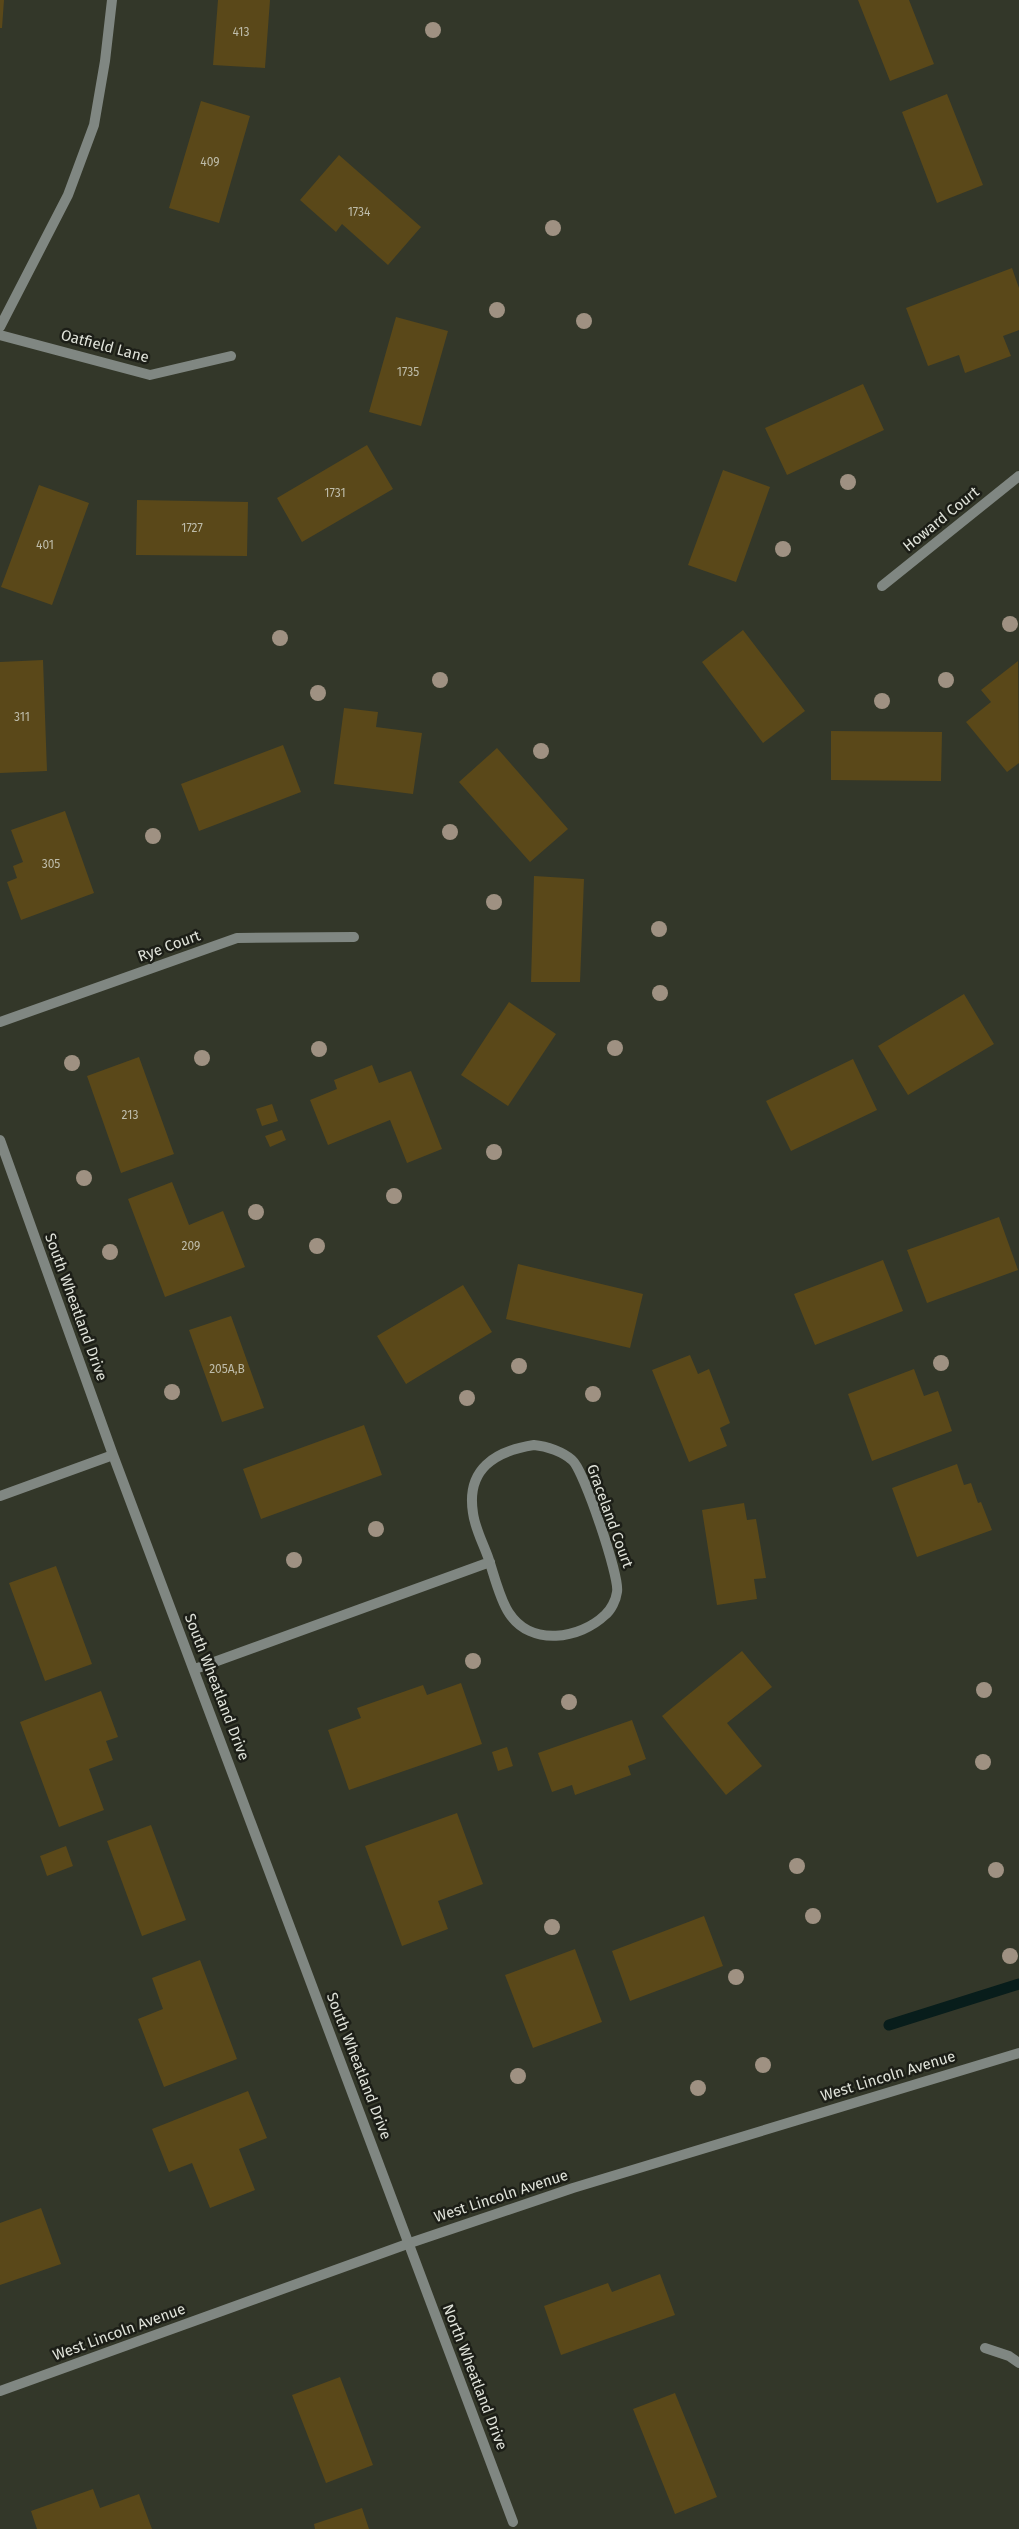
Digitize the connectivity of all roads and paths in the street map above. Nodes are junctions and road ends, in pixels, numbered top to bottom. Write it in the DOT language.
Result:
graph roads {
  1 [pos="112,0"];
  2 [pos="0,327"];
  3 [pos="0,335"];
  4 [pos="231,356"];
  5 [pos="1019,476"];
  6 [pos="882,586"];
  7 [pos="354,937"];
  8 [pos="0,1022"];
  9 [pos="0,1140"];
  10 [pos="113,1455"];
  11 [pos="0,1496"];
  12 [pos="490,1562"];
  13 [pos="195,1669"];
  14 [pos="1019,2052"];
  15 [pos="410,2242"];
  16 [pos="985,2348"];
  17 [pos="1019,2364"];
  18 [pos="0,2391"];
  19 [pos="513,2522"];
  1 -- 2 [label="street"];
  3 -- 4 [label="street, Oatfield Lane"];
  5 -- 6 [label="street, Howard Court"];
  7 -- 8 [label="street, Rye Court"];
  9 -- 10 [label="street, South Wheatland Drive"];
  10 -- 11 [label="street"];
  10 -- 13 [label="street, South Wheatland Drive"];
  12 -- 12 [label="street, Graceland Court"];
  12 -- 13 [label="street"];
  13 -- 15 [label="street, South Wheatland Drive"];
  14 -- 15 [label="street, West Lincoln Avenue"];
  15 -- 18 [label="street, West Lincoln Avenue"];
  15 -- 19 [label="street, North Wheatland Drive"];
  16 -- 17 [label="street"];
}
